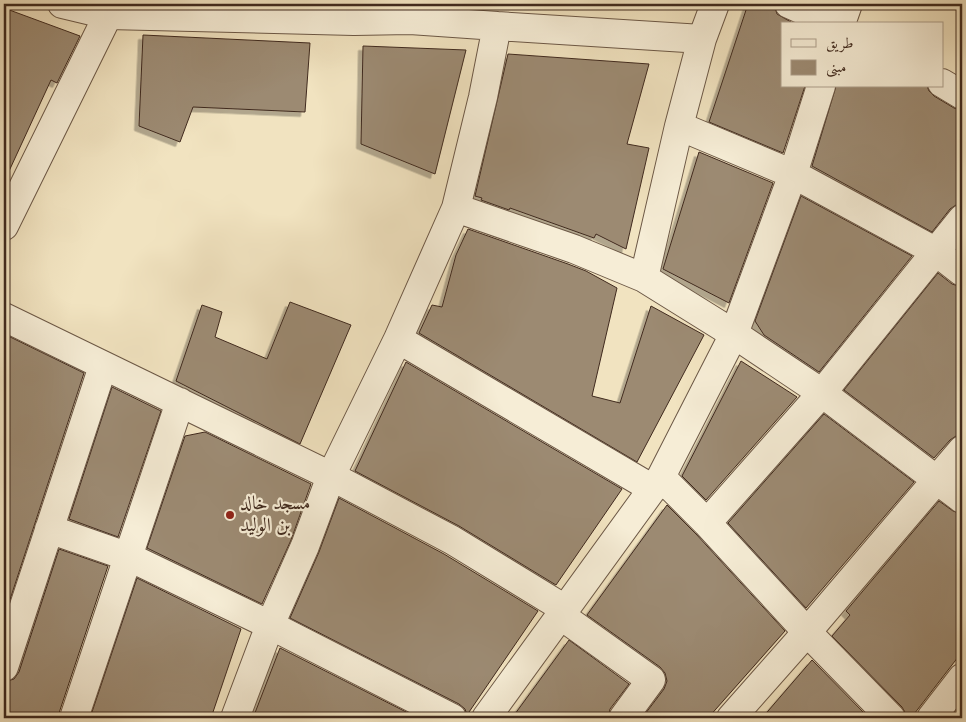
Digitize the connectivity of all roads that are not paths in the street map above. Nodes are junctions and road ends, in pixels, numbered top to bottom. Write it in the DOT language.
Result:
graph roads {
  1 [pos="62,4"];
  2 [pos="715,4"];
  3 [pos="789,4"];
  4 [pos="848,4"];
  5 [pos="354,12"];
  6 [pos="108,15"];
  7 [pos="830,22"];
  8 [pos="842,22"];
  9 [pos="497,26"];
  10 [pos="702,39"];
  11 [pos="944,85"];
  12 [pos="820,88"];
  13 [pos="962,95"];
  14 [pos="679,126"];
  15 [pos="793,174"];
  16 [pos="456,208"];
  17 [pos="962,219"];
  18 [pos="4,226"];
  19 [pos="936,251"];
  20 [pos="962,272"];
  21 [pos="644,278"];
  22 [pos="4,317"];
  23 [pos="734,334"];
  24 [pos="398,339"];
  25 [pos="103,366"];
  26 [pos="822,393"];
  27 [pos="180,402"];
  28 [pos="962,450"];
  29 [pos="331,476"];
  30 [pos="938,480"];
  31 [pos="657,483"];
  32 [pos="962,499"];
  33 [pos="707,523"];
  34 [pos="48,529"];
  35 [pos="129,557"];
  36 [pos="563,612"];
  37 [pos="270,625"];
  38 [pos="807,632"];
  39 [pos="4,667"];
  40 [pos="962,678"];
  41 [pos="944,713"];
  42 [pos="74,718"];
  43 [pos="235,718"];
  44 [pos="452,718"];
  45 [pos="486,718"];
  46 [pos="623,718"];
  47 [pos="731,718"];
  48 [pos="891,718"];
  1 -- 6 [label="street"];
  2 -- 10 [label="street"];
  3 -- 7 [label="street"];
  4 -- 8 [label="street"];
  5 -- 6 [label="street"];
  5 -- 9 [label="street"];
  6 -- 18 [label="street"];
  9 -- 10 [label="street"];
  9 -- 16 [label="street"];
  10 -- 14 [label="street"];
  11 -- 13 [label="street"];
  12 -- 15 [label="street"];
  14 -- 15 [label="street"];
  14 -- 21 [label="street"];
  15 -- 19 [label="street"];
  15 -- 23 [label="street"];
  16 -- 21 [label="street"];
  16 -- 24 [label="street"];
  17 -- 19 [label="street"];
  19 -- 20 [label="street"];
  19 -- 26 [label="street"];
  21 -- 23 [label="street"];
  22 -- 25 [label="street"];
  23 -- 26 [label="street"];
  23 -- 31 [label="street"];
  24 -- 29 [label="street"];
  24 -- 31 [label="street"];
  25 -- 27 [label="street"];
  25 -- 34 [label="street"];
  26 -- 30 [label="street"];
  26 -- 33 [label="street"];
  27 -- 29 [label="street"];
  27 -- 35 [label="street"];
  28 -- 30 [label="street"];
  29 -- 36 [label="street"];
  29 -- 37 [label="street"];
  30 -- 32 [label="street"];
  30 -- 38 [label="street"];
  31 -- 33 [label="street"];
  31 -- 36 [label="street"];
  33 -- 38 [label="street"];
  34 -- 35 [label="street"];
  34 -- 39 [label="street"];
  35 -- 37 [label="street"];
  35 -- 42 [label="street"];
  36 -- 45 [label="street"];
  36 -- 46 [label="street"];
  37 -- 43 [label="street"];
  37 -- 44 [label="street"];
  38 -- 47 [label="street"];
  38 -- 48 [label="street"];
  40 -- 41 [label="street"];
}
